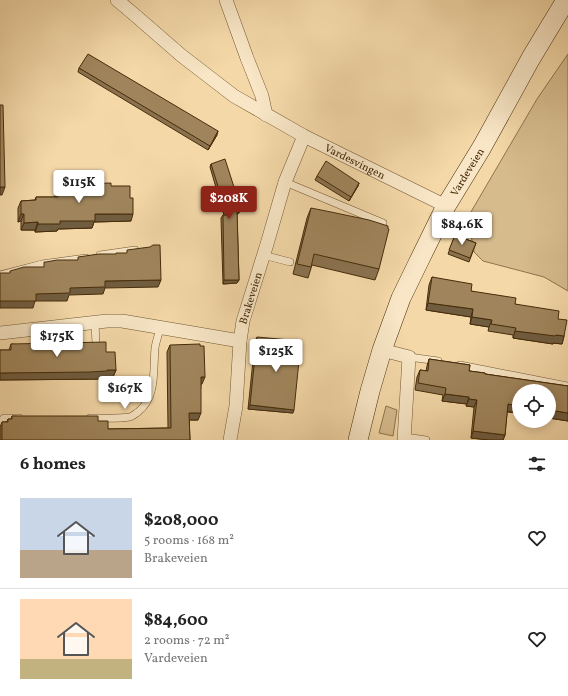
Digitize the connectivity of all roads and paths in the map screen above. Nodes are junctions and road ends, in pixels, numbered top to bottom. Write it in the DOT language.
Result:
graph roads {
  1 [pos="117,0"];
  2 [pos="226,0"];
  3 [pos="566,0"];
  4 [pos="266,115"];
  5 [pos="304,136"];
  6 [pos="285,182"];
  7 [pos="446,206"];
  8 [pos="383,223"];
  9 [pos="140,250"];
  10 [pos="264,255"];
  11 [pos="290,262"];
  12 [pos="0,275"];
  13 [pos="95,323"];
  14 [pos="160,327"];
  15 [pos="0,333"];
  16 [pos="240,341"];
  17 [pos="96,344"];
  18 [pos="382,350"];
  19 [pos="409,357"];
  20 [pos="446,362"];
  21 [pos="454,364"];
  22 [pos="568,386"];
  23 [pos="27,418"];
  24 [pos="82,418"];
  25 [pos="0,422"];
  26 [pos="404,438"];
  27 [pos="230,440"];
  28 [pos="358,440"];
  29 [pos="426,440"];
  1 -- 4 [label="street, Vardesvingen"];
  2 -- 4 [label="street"];
  3 -- 7 [label="main road, Vardeveien"];
  4 -- 5 [label="street, Vardesvingen"];
  5 -- 6 [label="street, Brakeveien"];
  5 -- 7 [label="street, Vardesvingen"];
  6 -- 8 [label="lane"];
  6 -- 10 [label="street, Brakeveien"];
  7 -- 18 [label="main road, Vardeveien"];
  9 -- 12 [label="lane"];
  10 -- 11 [label="lane"];
  10 -- 16 [label="street, Brakeveien"];
  13 -- 14 [label="street"];
  13 -- 15 [label="street"];
  13 -- 17 [label="lane"];
  14 -- 16 [label="street"];
  14 -- 24 [label="lane"];
  16 -- 27 [label="street, Brakeveien"];
  18 -- 19 [label="street"];
  18 -- 28 [label="main road, Vardeveien"];
  19 -- 20 [label="lane"];
  19 -- 26 [label="street"];
  21 -- 22 [label="lane"];
  23 -- 25 [label="lane"];
  26 -- 29 [label="lane"];
}
